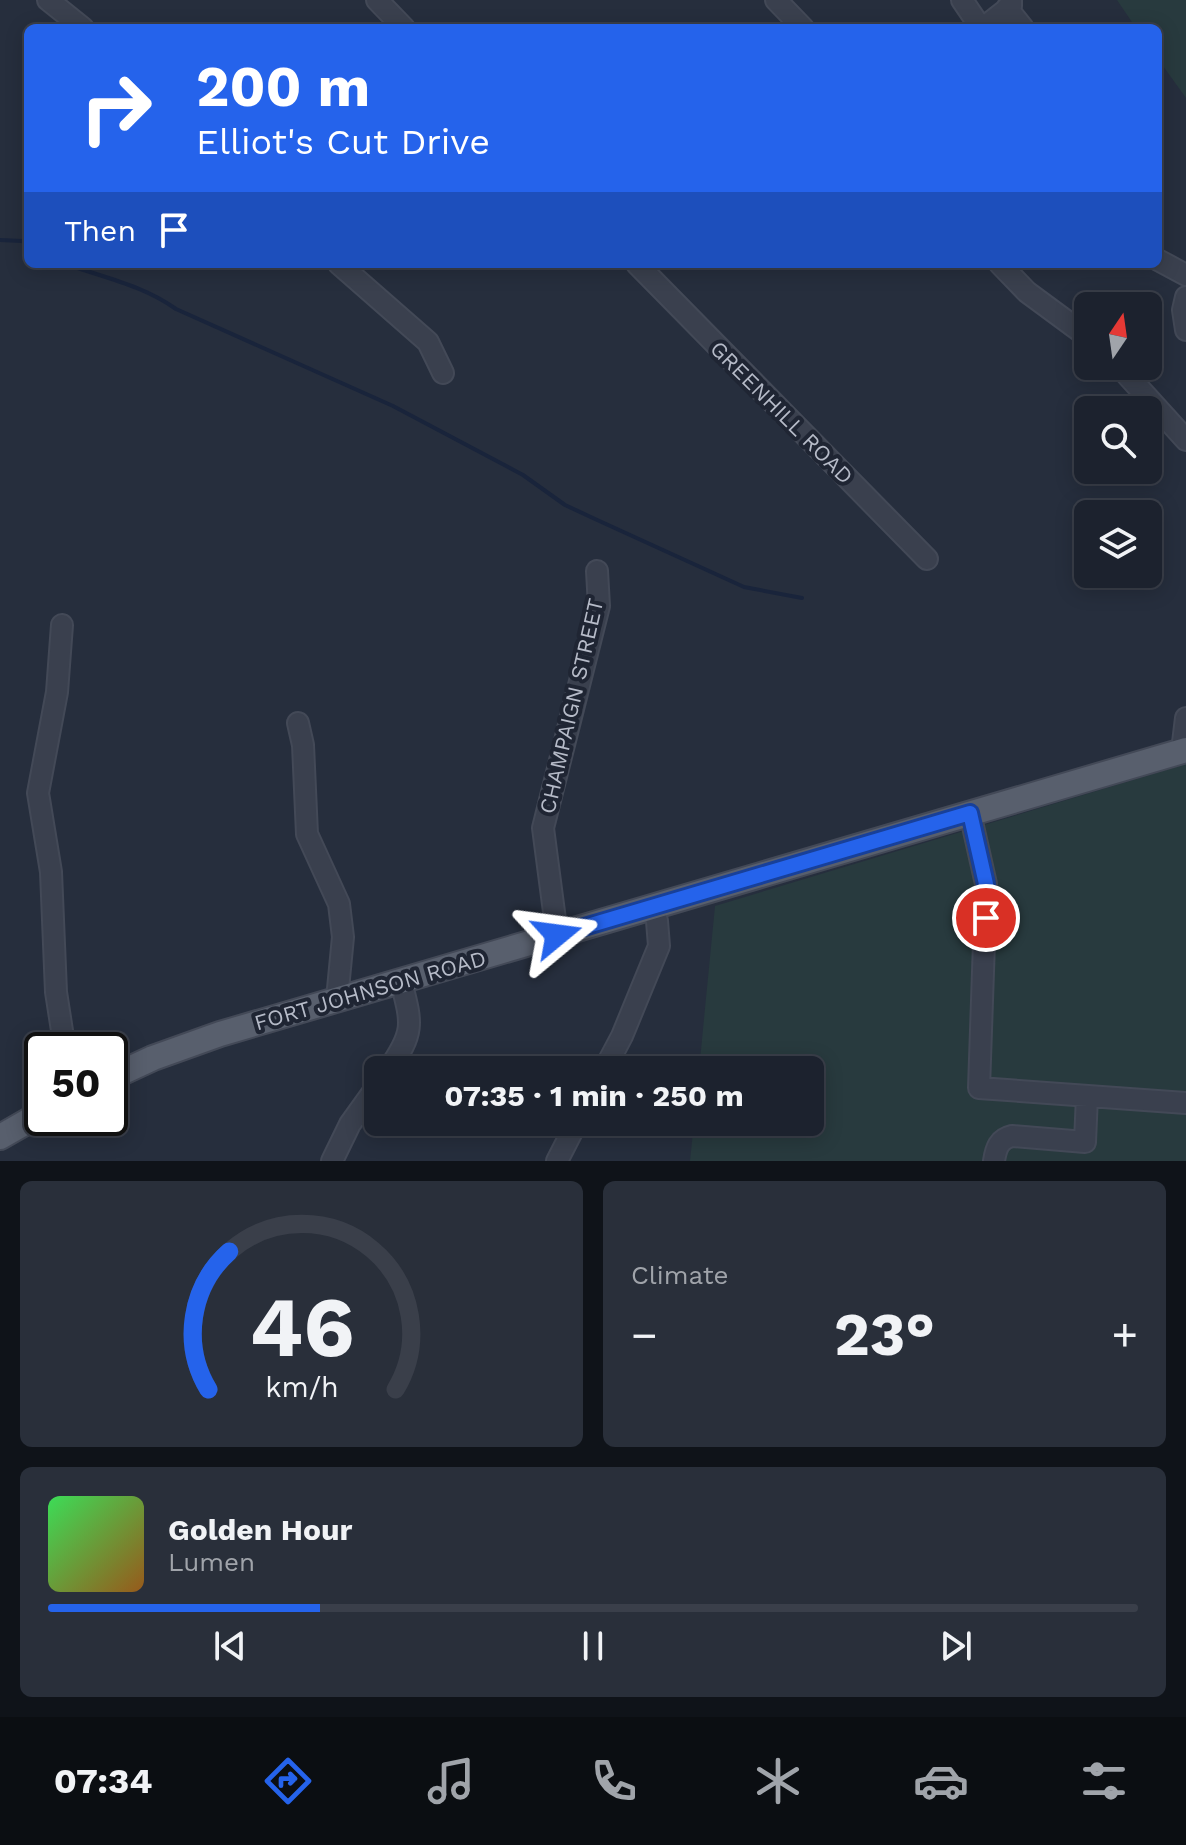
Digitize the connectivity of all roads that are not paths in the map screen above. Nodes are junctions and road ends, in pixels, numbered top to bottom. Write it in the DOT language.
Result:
graph roads {
  1 [pos="48,0"];
  2 [pos="377,0"];
  3 [pos="776,0"];
  4 [pos="962,0"];
  5 [pos="1009,4"];
  6 [pos="76,24"];
  7 [pos="400,24"];
  8 [pos="799,24"];
  9 [pos="979,24"];
  10 [pos="986,24"];
  11 [pos="1021,24"];
  12 [pos="1162,262"];
  13 [pos="344,268"];
  14 [pos="641,268"];
  15 [pos="1004,268"];
  16 [pos="1186,275"];
  17 [pos="1186,297"];
  18 [pos="1074,327"];
  19 [pos="1186,330"];
  20 [pos="443,373"];
  21 [pos="1132,380"];
  22 [pos="1186,440"];
  23 [pos="927,559"];
  24 [pos="597,571"];
  25 [pos="62,625"];
  26 [pos="1186,718"];
  27 [pos="298,723"];
  28 [pos="1184,750"];
  29 [pos="970,813"];
  30 [pos="653,908"];
  31 [pos="557,935"];
  32 [pos="401,981"];
  33 [pos="337,999"];
  34 [pos="62,1032"];
  35 [pos="396,1056"];
  36 [pos="611,1056"];
  37 [pos="128,1070"];
  38 [pos="1087,1096"];
  39 [pos="1186,1103"];
  40 [pos="364,1104"];
  41 [pos="24,1123"];
  42 [pos="570,1136"];
  43 [pos="0,1137"];
  44 [pos="332,1161"];
  45 [pos="557,1161"];
  46 [pos="994,1161"];
  1 -- 6 [label="street"];
  2 -- 7 [label="street"];
  3 -- 8 [label="street"];
  4 -- 9 [label="street"];
  5 -- 10 [label="street"];
  5 -- 11 [label="street"];
  12 -- 16 [label="street"];
  13 -- 20 [label="street"];
  14 -- 23 [label="street, GREENHILL ROAD"];
  15 -- 18 [label="street"];
  17 -- 19 [label="street"];
  21 -- 22 [label="street"];
  24 -- 31 [label="street, CHAMPAIGN STREET"];
  25 -- 34 [label="street"];
  26 -- 28 [label="street"];
  27 -- 33 [label="street"];
  28 -- 29 [label="main road, FORT JOHNSON ROAD"];
  29 -- 30 [label="main road, FORT JOHNSON ROAD"];
  29 -- 38 [label="street"];
  30 -- 31 [label="main road, FORT JOHNSON ROAD"];
  30 -- 36 [label="street"];
  31 -- 32 [label="main road, FORT JOHNSON ROAD"];
  32 -- 33 [label="main road, FORT JOHNSON ROAD"];
  32 -- 35 [label="street"];
  33 -- 37 [label="main road, FORT JOHNSON ROAD"];
  38 -- 39 [label="street"];
  38 -- 46 [label="street"];
  40 -- 44 [label="street"];
  41 -- 43 [label="main road"];
  42 -- 45 [label="street"];
}
